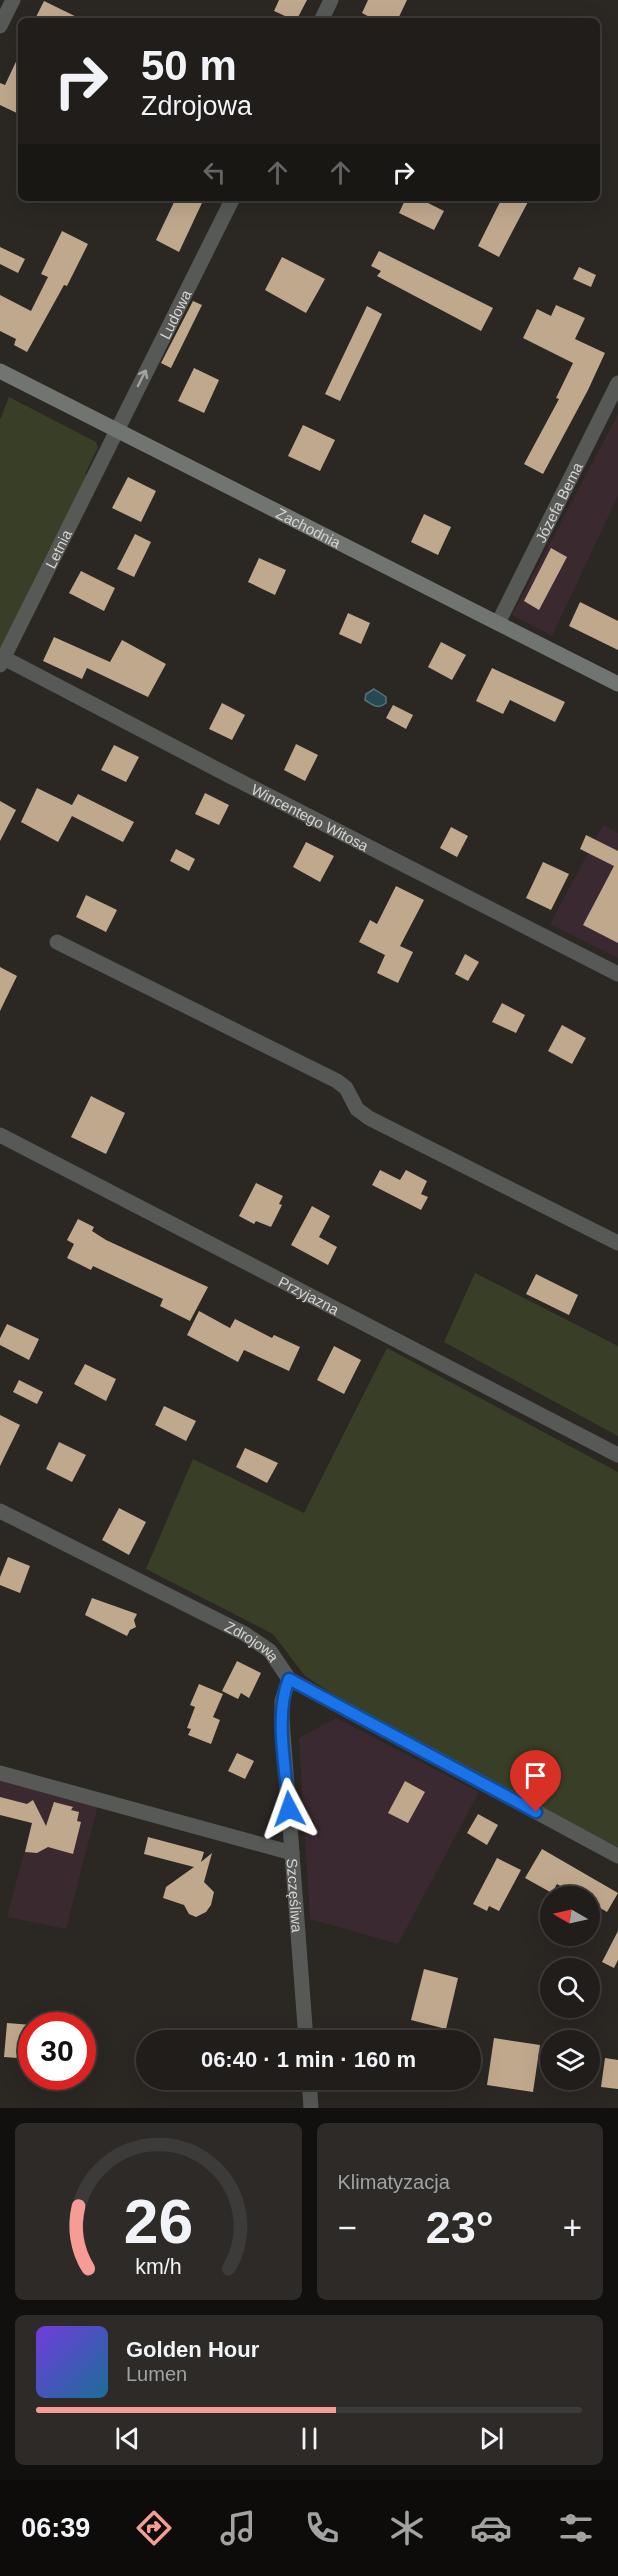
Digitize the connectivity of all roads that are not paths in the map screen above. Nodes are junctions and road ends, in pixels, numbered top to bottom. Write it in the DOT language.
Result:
graph roads {
  1 [pos="13,0"];
  2 [pos="332,0"];
  3 [pos="323,18"];
  4 [pos="0,26"];
  5 [pos="231,201"];
  6 [pos="0,371"];
  7 [pos="618,383"];
  8 [pos="116,431"];
  9 [pos="498,623"];
  10 [pos="2,662"];
  11 [pos="618,684"];
  12 [pos="57,942"];
  13 [pos="618,974"];
  14 [pos="0,1135"];
  15 [pos="618,1243"];
  16 [pos="618,1455"];
  17 [pos="0,1511"];
  18 [pos="289,1679"];
  19 [pos="0,1773"];
  20 [pos="292,1853"];
  21 [pos="618,1856"];
  22 [pos="305,2030"];
  23 [pos="310,2090"];
  24 [pos="311,2108"];
  1 -- 4 [label="street"];
  2 -- 3 [label="street"];
  8 -- 5 [label="street, Ludowa, one-way"];
  6 -- 8 [label="street, Zachodnia"];
  7 -- 9 [label="street, Józefa Bema"];
  8 -- 9 [label="street, Zachodnia"];
  8 -- 10 [label="street, Letnia"];
  9 -- 11 [label="street, Zachodnia"];
  10 -- 13 [label="street, Wincentego Witosa"];
  12 -- 15 [label="street"];
  14 -- 16 [label="street, Przyjazna"];
  17 -- 18 [label="street, Zdrojowa"];
  18 -- 20 [label="street, Szczęśliwa"];
  18 -- 21 [label="street, Zdrojowa"];
  19 -- 20 [label="street"];
  20 -- 22 [label="street, Szczęśliwa"];
  23 -- 24 [label="street"];
}
